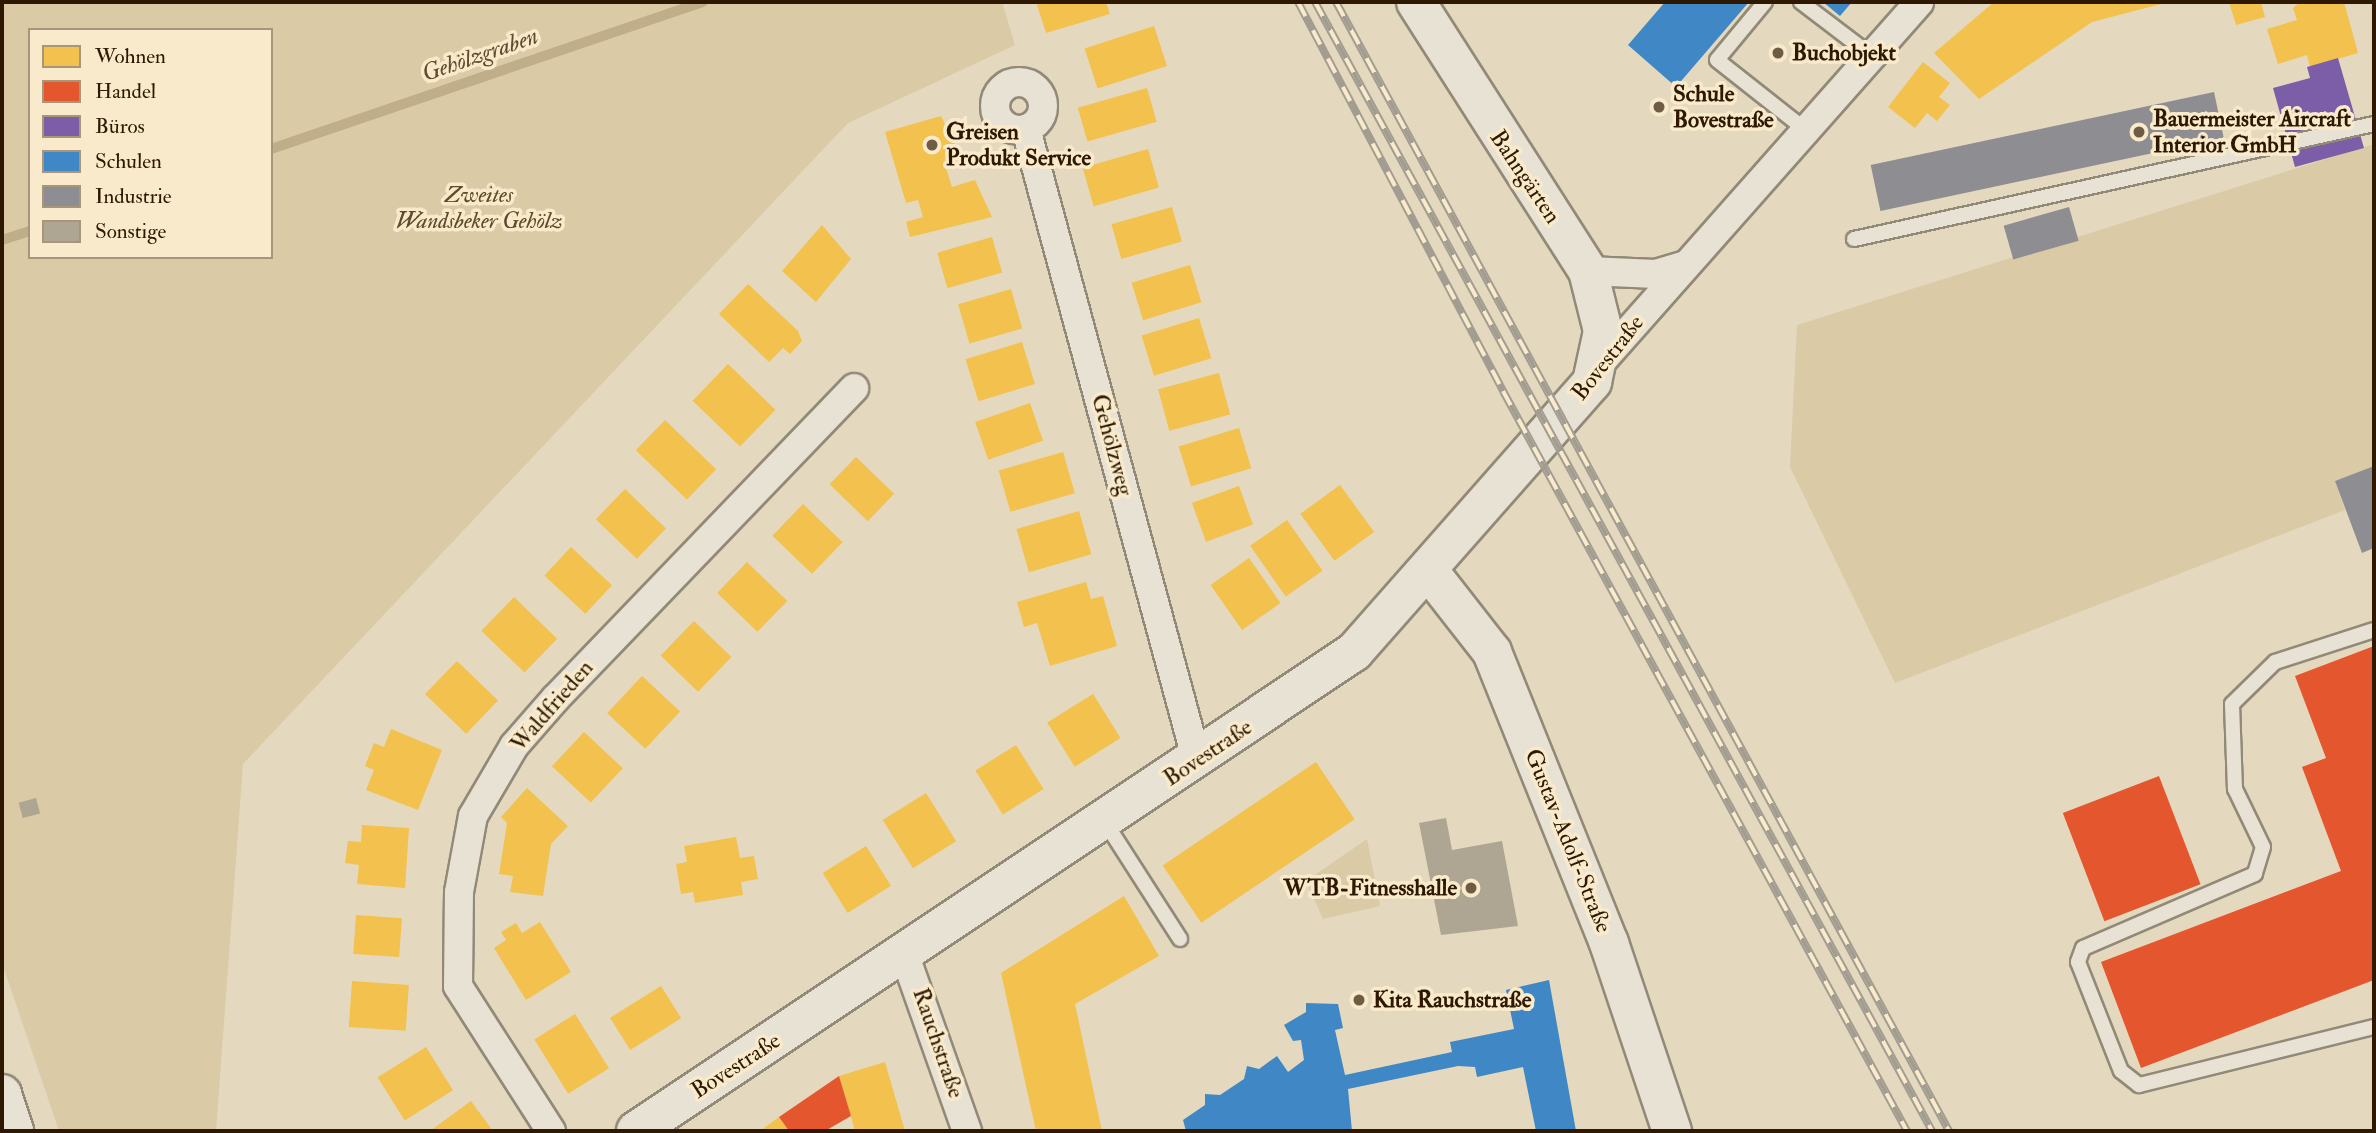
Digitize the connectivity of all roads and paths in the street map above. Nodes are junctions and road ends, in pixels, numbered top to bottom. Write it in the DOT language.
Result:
graph roads {
  1 [pos="1416,2"];
  2 [pos="1765,2"];
  3 [pos="1801,2"];
  4 [pos="1919,2"];
  5 [pos="1872,56"];
  6 [pos="2374,124"];
  7 [pos="1026,129"];
  8 [pos="1807,131"];
  9 [pos="1854,239"];
  10 [pos="1683,266"];
  11 [pos="1588,271"];
  12 [pos="1601,362"];
  13 [pos="854,388"];
  14 [pos="1428,570"];
  15 [pos="2374,630"];
  16 [pos="1197,761"];
  17 [pos="1105,822"];
  18 [pos="1180,939"];
  19 [pos="905,956"];
  20 [pos="2374,1027"];
  21 [pos="2,1094"];
  22 [pos="14,1131"];
  23 [pos="551,1131"];
  24 [pos="636,1131"];
  25 [pos="967,1131"];
  26 [pos="1672,1131"];
  1 -- 11 [label="main road, Bahngärten"];
  2 -- 8 [label="lane"];
  3 -- 5 [label="lane"];
  4 -- 5 [label="street, Bovestraße"];
  5 -- 8 [label="street, Bovestraße"];
  6 -- 9 [label="lane"];
  7 -- 16 [label="street, Gehölzweg"];
  8 -- 10 [label="street, Bovestraße"];
  10 -- 11 [label="street"];
  10 -- 12 [label="street, Bovestraße"];
  11 -- 12 [label="main road, Bahngärten"];
  12 -- 14 [label="main road, Bovestraße"];
  13 -- 23 [label="street, Waldfrieden"];
  14 -- 16 [label="main road, Bovestraße"];
  14 -- 26 [label="main road, Gustav-Adolf-Straße"];
  15 -- 20 [label="lane"];
  16 -- 17 [label="main road, Bovestraße"];
  17 -- 18 [label="lane"];
  17 -- 19 [label="main road, Bovestraße"];
  19 -- 24 [label="main road, Bovestraße"];
  19 -- 25 [label="street, Rauchstraße"];
  21 -- 22 [label="main road"];
}
